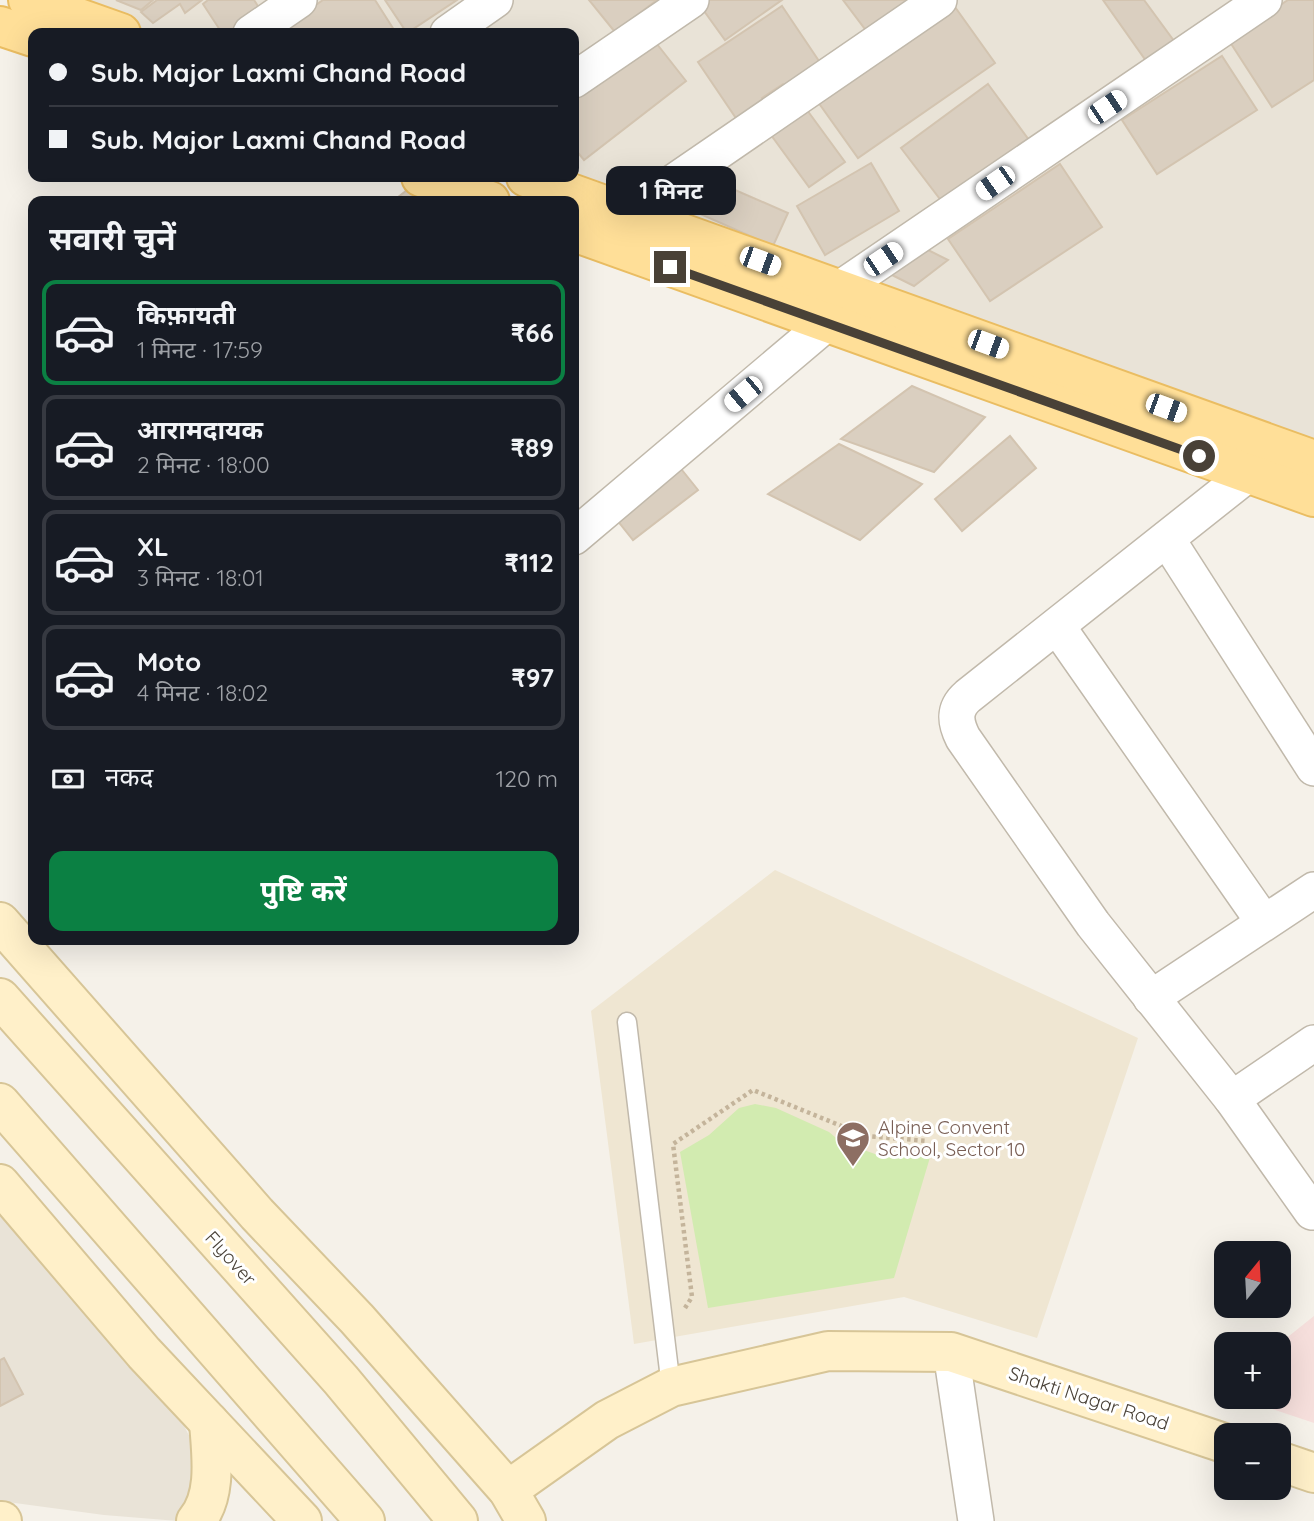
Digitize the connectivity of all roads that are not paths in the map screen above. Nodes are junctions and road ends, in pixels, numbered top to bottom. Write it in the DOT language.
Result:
graph roads {
  1 [pos="28,0"];
  2 [pos="299,0"];
  3 [pos="495,0"];
  4 [pos="691,0"];
  5 [pos="939,0"];
  6 [pos="1264,0"];
  7 [pos="0,26"];
  8 [pos="107,28"];
  9 [pos="258,28"];
  10 [pos="455,28"];
  11 [pos="28,35"];
  12 [pos="579,77"];
  13 [pos="434,182"];
  14 [pos="535,182"];
  15 [pos="469,196"];
  16 [pos="560,196"];
  17 [pos="579,207"];
  18 [pos="623,231"];
  19 [pos="579,232"];
  20 [pos="833,306"];
  21 [pos="1031,378"];
  22 [pos="1314,460"];
  23 [pos="1248,474"];
  24 [pos="1314,497"];
  25 [pos="579,533"];
  26 [pos="1167,539"];
  27 [pos="1057,626"];
  28 [pos="1314,768"];
  29 [pos="1314,890"];
  30 [pos="1263,921"];
  31 [pos="0,922"];
  32 [pos="0,998"];
  33 [pos="1151,998"];
  34 [pos="627,1022"];
  35 [pos="1314,1043"];
  36 [pos="1232,1099"];
  37 [pos="0,1102"];
  38 [pos="0,1184"];
  39 [pos="1312,1212"];
  40 [pos="951,1352"];
  41 [pos="671,1387"];
  42 [pos="209,1422"];
  43 [pos="1214,1440"];
  44 [pos="1291,1465"];
  45 [pos="1314,1473"];
  46 [pos="517,1505"];
  47 [pos="455,1516"];
  48 [pos="195,1521"];
  49 [pos="302,1521"];
  50 [pos="365,1521"];
  51 [pos="976,1521"];
  1 -- 8 [label="main road"];
  2 -- 9 [label="street"];
  3 -- 10 [label="street"];
  4 -- 12 [label="street"];
  5 -- 18 [label="street"];
  6 -- 20 [label="street"];
  7 -- 11 [label="main road"];
  13 -- 15 [label="main road"];
  14 -- 16 [label="main road"];
  17 -- 18 [label="main road"];
  18 -- 19 [label="main road"];
  18 -- 20 [label="main road"];
  20 -- 21 [label="main road"];
  20 -- 25 [label="street"];
  21 -- 22 [label="main road"];
  21 -- 23 [label="main road"];
  23 -- 24 [label="main road"];
  23 -- 26 [label="street"];
  26 -- 27 [label="street"];
  26 -- 28 [label="street"];
  27 -- 30 [label="street"];
  27 -- 33 [label="street"];
  29 -- 30 [label="street"];
  30 -- 33 [label="street"];
  31 -- 46 [label="street"];
  32 -- 47 [label="street, Flyover"];
  33 -- 36 [label="street"];
  34 -- 41 [label="lane"];
  35 -- 36 [label="street"];
  36 -- 39 [label="street"];
  37 -- 50 [label="street"];
  38 -- 42 [label="street"];
  40 -- 41 [label="street, Shakti Nagar Road"];
  40 -- 43 [label="street, Shakti Nagar Road"];
  40 -- 51 [label="street"];
  41 -- 46 [label="street, Shakti Nagar Road"];
  42 -- 48 [label="street"];
  42 -- 49 [label="street"];
  44 -- 45 [label="street"];
}
